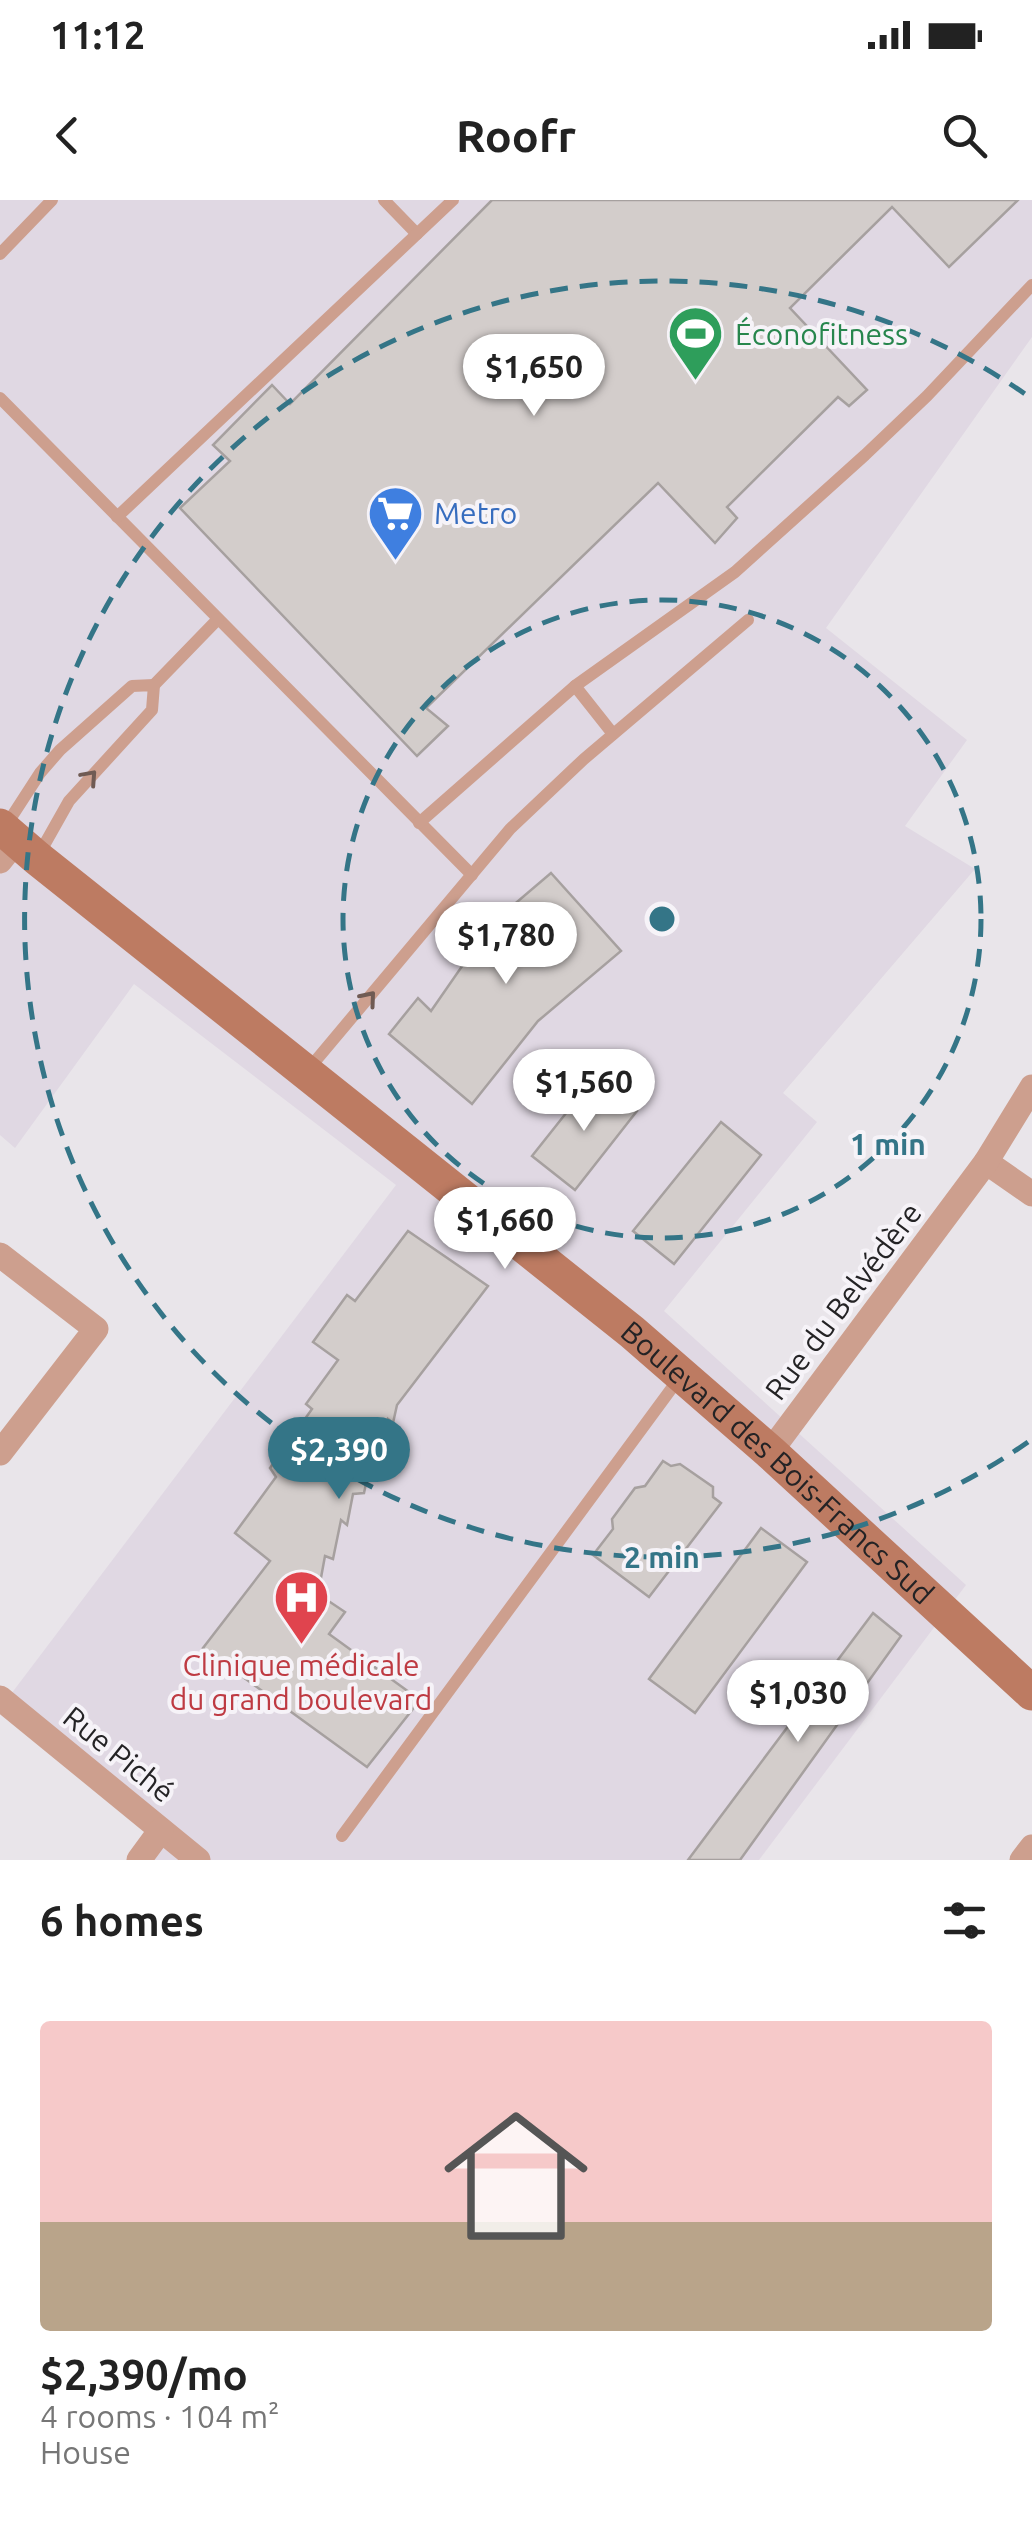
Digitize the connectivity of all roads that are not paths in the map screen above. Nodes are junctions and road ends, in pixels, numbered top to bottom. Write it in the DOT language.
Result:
graph roads {
  1 [pos="52,200"];
  2 [pos="384,200"];
  3 [pos="453,200"];
  4 [pos="417,234"];
  5 [pos="0,254"];
  6 [pos="1032,286"];
  7 [pos="0,398"];
  8 [pos="117,516"];
  9 [pos="218,618"];
  10 [pos="748,620"];
  11 [pos="154,685"];
  12 [pos="575,686"];
  13 [pos="613,734"];
  14 [pos="419,822"];
  15 [pos="11,843"];
  16 [pos="472,875"];
  17 [pos="306,1072"];
  18 [pos="1032,1087"];
  19 [pos="986,1162"];
  20 [pos="1032,1194"];
  21 [pos="0,1255"];
  22 [pos="682,1376"];
  23 [pos="770,1452"];
  24 [pos="0,1453"];
  25 [pos="1032,1693"];
  26 [pos="0,1698"];
  27 [pos="161,1830"];
  28 [pos="342,1836"];
  29 [pos="1032,1847"];
  30 [pos="139,1860"];
  31 [pos="198,1860"];
  32 [pos="1022,1860"];
  1 -- 5 [label="lane"];
  2 -- 4 [label="lane"];
  3 -- 4 [label="lane"];
  4 -- 8 [label="lane"];
  6 -- 12 [label="lane"];
  7 -- 8 [label="lane"];
  8 -- 9 [label="lane"];
  9 -- 11 [label="lane"];
  9 -- 14 [label="lane"];
  10 -- 13 [label="lane"];
  15 -- 11 [label="lane, one-way"];
  11 -- 15 [label="lane"];
  12 -- 13 [label="lane"];
  12 -- 14 [label="lane"];
  13 -- 16 [label="lane"];
  14 -- 16 [label="lane"];
  15 -- 17 [label="street, Boulevard des Bois-Francs Sud"];
  17 -- 16 [label="lane, one-way"];
  17 -- 22 [label="street, Boulevard des Bois-Francs Sud"];
  18 -- 19 [label="street, Rue du Belvédère"];
  19 -- 20 [label="street"];
  19 -- 23 [label="street, Rue du Belvédère"];
  21 -- 24 [label="street"];
  22 -- 23 [label="street, Boulevard des Bois-Francs Sud"];
  22 -- 28 [label="lane"];
  23 -- 25 [label="street, Boulevard des Bois-Francs Sud"];
  26 -- 27 [label="street, Rue Piché"];
  27 -- 30 [label="street"];
  27 -- 31 [label="street, Rue Piché"];
  29 -- 32 [label="street"];
}
